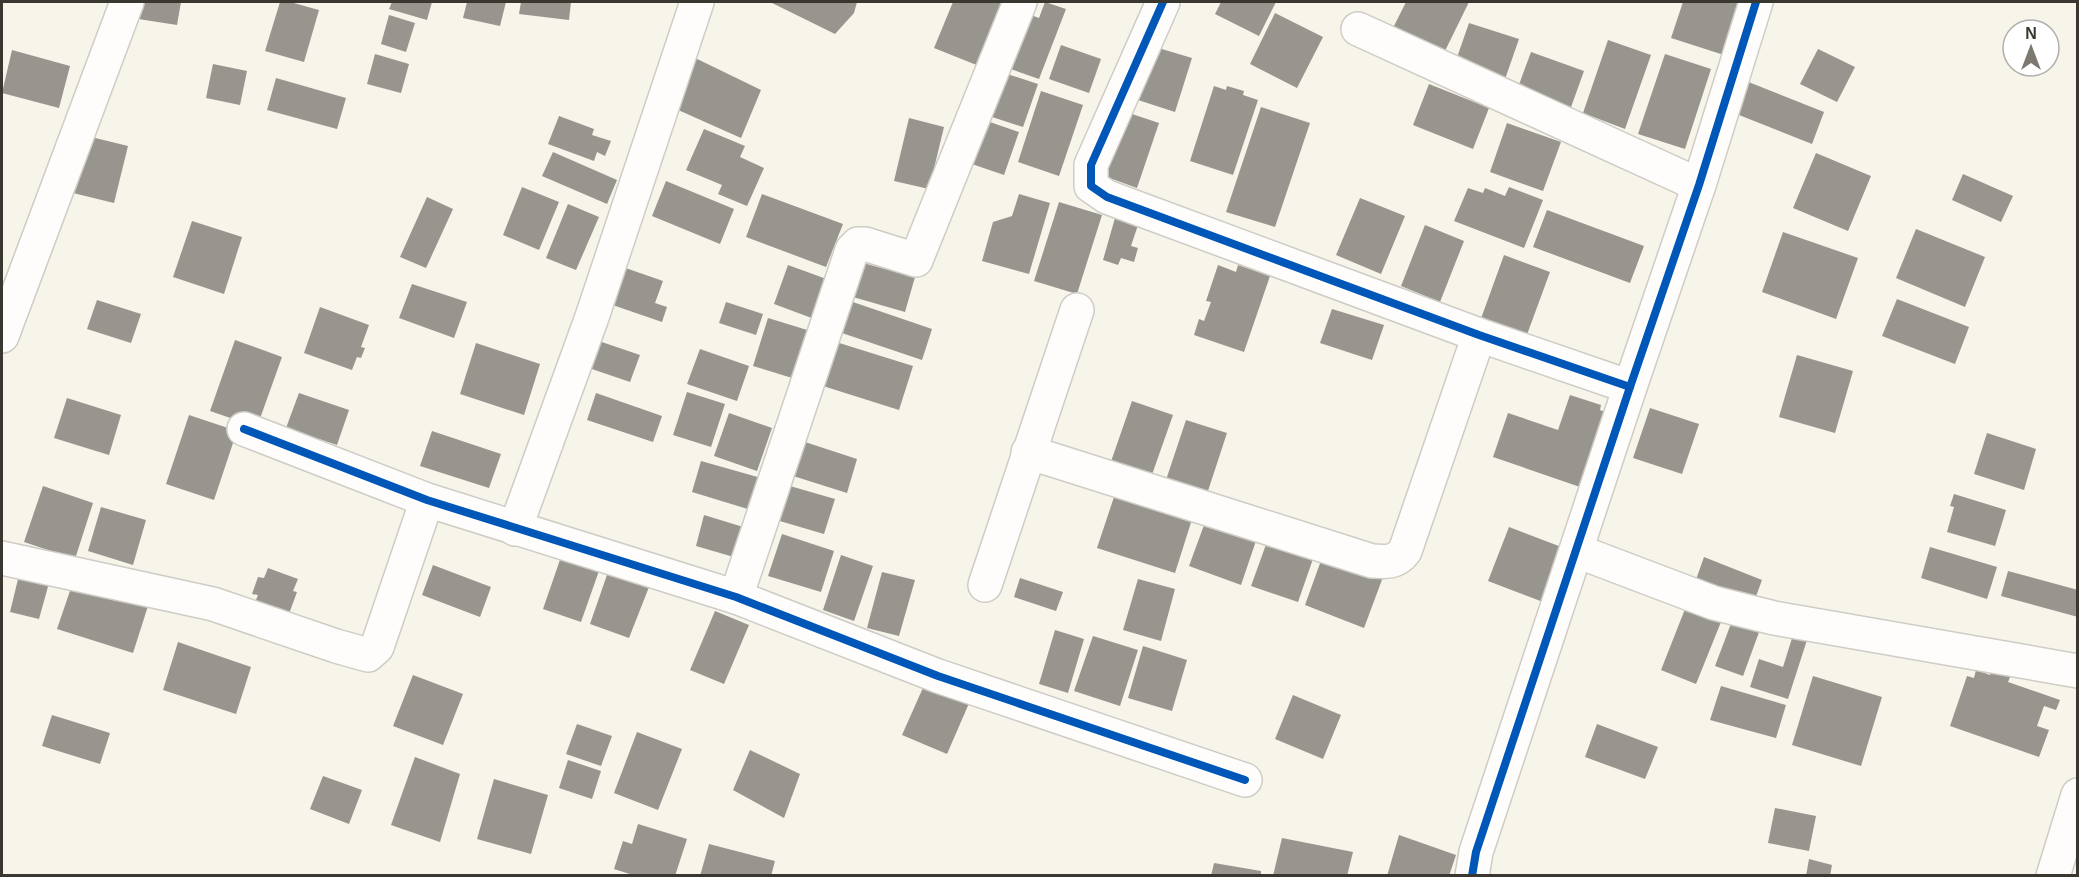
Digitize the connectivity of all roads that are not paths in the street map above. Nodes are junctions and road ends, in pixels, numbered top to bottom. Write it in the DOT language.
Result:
graph roads {
  1 [pos="127,2"];
  2 [pos="697,2"];
  3 [pos="1020,2"];
  4 [pos="1163,2"];
  5 [pos="1756,2"];
  6 [pos="1358,29"];
  7 [pos="1699,185"];
  8 [pos="1077,310"];
  9 [pos="1479,334"];
  10 [pos="2,336"];
  11 [pos="1629,387"];
  12 [pos="244,429"];
  13 [pos="1028,452"];
  14 [pos="427,500"];
  15 [pos="515,529"];
  16 [pos="1577,551"];
  17 [pos="2,558"];
  18 [pos="985,585"];
  19 [pos="736,597"];
  20 [pos="2078,671"];
  21 [pos="1245,780"];
  22 [pos="2078,795"];
  23 [pos="1472,876"];
  24 [pos="2053,876"];
  1 -- 10 [label="street"];
  2 -- 15 [label="street"];
  3 -- 19 [label="street"];
  4 -- 9 [label="street"];
  5 -- 7 [label="street"];
  6 -- 7 [label="street"];
  7 -- 11 [label="street"];
  8 -- 13 [label="street"];
  9 -- 11 [label="street"];
  9 -- 13 [label="street"];
  11 -- 16 [label="street"];
  12 -- 14 [label="street"];
  13 -- 18 [label="street"];
  14 -- 15 [label="street"];
  14 -- 17 [label="street"];
  15 -- 19 [label="street"];
  16 -- 20 [label="street"];
  16 -- 23 [label="street"];
  19 -- 21 [label="street"];
  22 -- 24 [label="street"];
}
